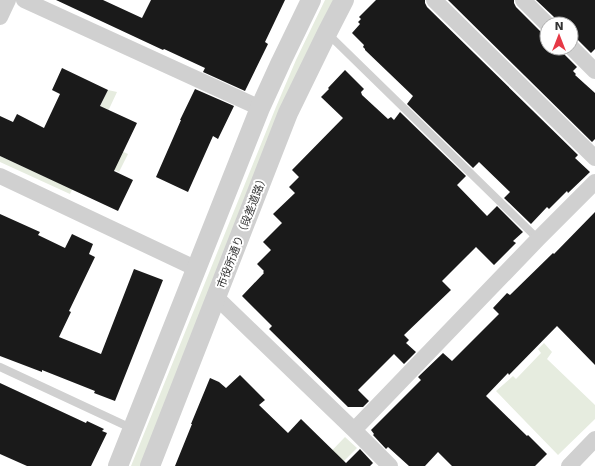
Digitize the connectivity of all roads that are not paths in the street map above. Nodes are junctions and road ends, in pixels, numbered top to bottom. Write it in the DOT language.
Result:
graph roads {
  1 [pos="8,0"];
  2 [pos="24,0"];
  3 [pos="311,0"];
  4 [pos="344,0"];
  5 [pos="434,0"];
  6 [pos="523,0"];
  7 [pos="539,16"];
  8 [pos="0,18"];
  9 [pos="327,33"];
  10 [pos="579,54"];
  11 [pos="594,66"];
  12 [pos="260,108"];
  13 [pos="595,158"];
  14 [pos="0,176"];
  15 [pos="595,182"];
  16 [pos="538,239"];
  17 [pos="196,269"];
  18 [pos="216,298"];
  19 [pos="0,367"];
  20 [pos="133,429"];
  21 [pos="354,430"];
  22 [pos="595,439"];
  23 [pos="118,466"];
  24 [pos="150,466"];
  25 [pos="390,466"];
  26 [pos="569,466"];
  1 -- 8 [label="street"];
  2 -- 12 [label="street"];
  3 -- 12 [label="street"];
  4 -- 9 [label="street, 市役所通り（段差道路）"];
  5 -- 13 [label="street"];
  6 -- 7 [label="street"];
  9 -- 16 [label="lane"];
  9 -- 18 [label="street, 市役所通り（段差道路）"];
  10 -- 11 [label="street"];
  12 -- 17 [label="street"];
  14 -- 17 [label="street"];
  15 -- 16 [label="street"];
  16 -- 21 [label="street"];
  17 -- 20 [label="street"];
  18 -- 21 [label="street"];
  18 -- 24 [label="street, 市役所通り（段差道路）"];
  19 -- 20 [label="lane"];
  20 -- 23 [label="street"];
  21 -- 25 [label="street"];
  22 -- 26 [label="street"];
}
